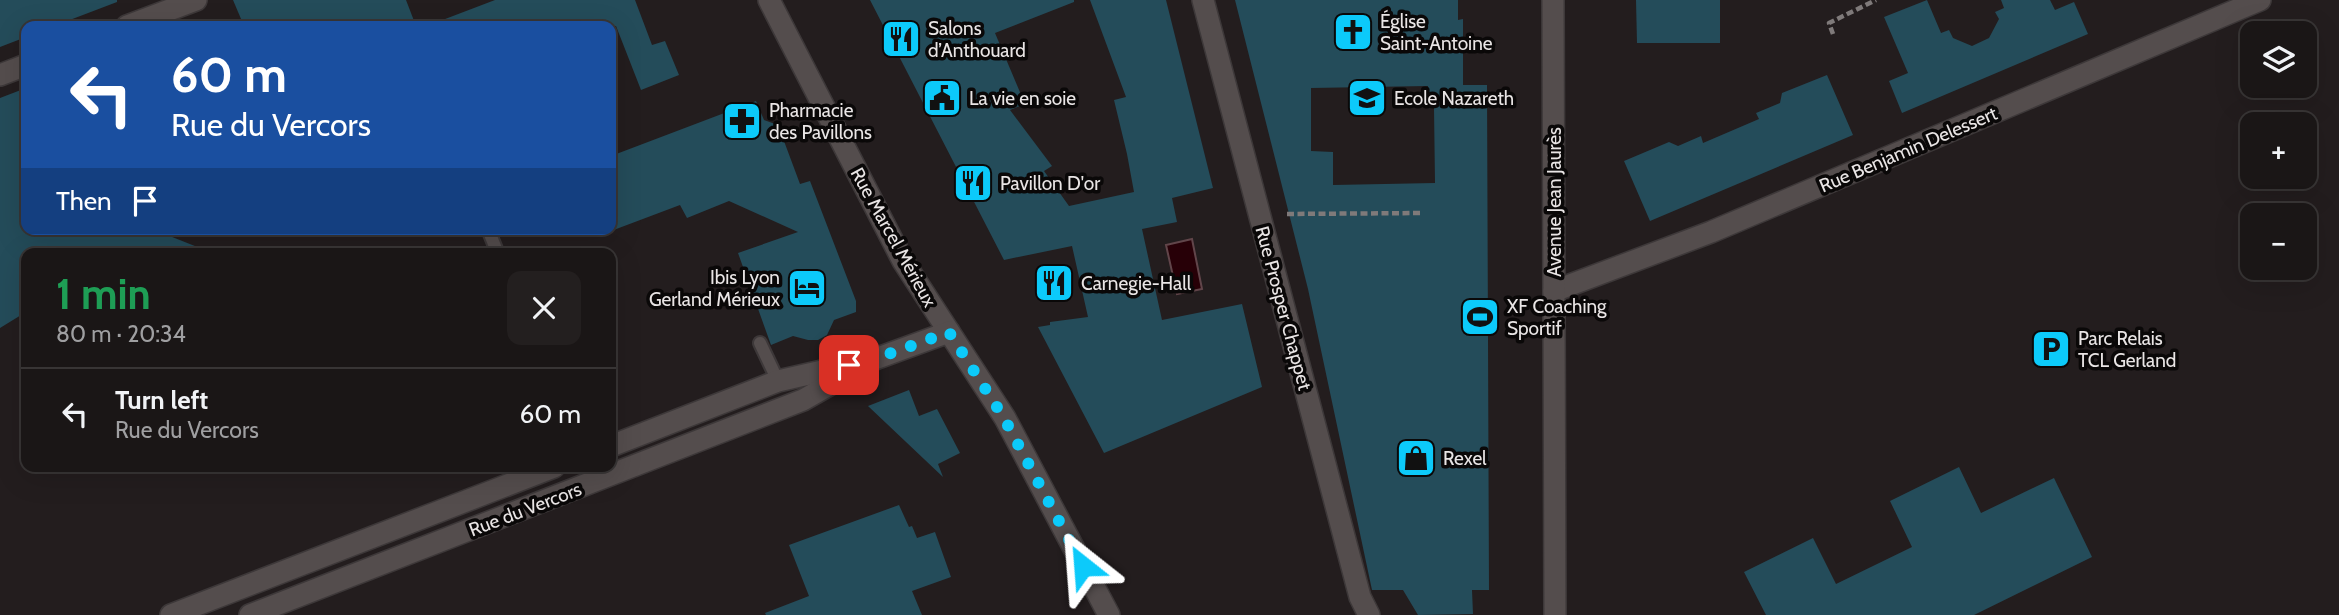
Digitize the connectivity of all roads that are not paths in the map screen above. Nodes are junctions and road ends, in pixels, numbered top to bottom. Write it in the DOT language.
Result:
graph roads {
  1 [pos="195,0"];
  2 [pos="769,0"];
  3 [pos="1203,0"];
  4 [pos="1553,0"];
  5 [pos="2260,0"];
  6 [pos="140,21"];
  7 [pos="21,67"];
  8 [pos="0,75"];
  9 [pos="1554,291"];
  10 [pos="949,332"];
  11 [pos="760,343"];
  12 [pos="874,359"];
  13 [pos="778,381"];
  14 [pos="616,444"];
  15 [pos="616,466"];
  16 [pos="541,472"];
  17 [pos="589,475"];
  18 [pos="171,615"];
  19 [pos="250,615"];
  20 [pos="1109,615"];
  21 [pos="1369,615"];
  22 [pos="1555,615"];
  1 -- 6 [label="street"];
  2 -- 10 [label="street, Rue Marcel Mérieux"];
  3 -- 21 [label="street, Rue Prosper Chappet"];
  4 -- 9 [label="street, Avenue Jean Jaurès"];
  5 -- 9 [label="street, Rue Benjamin Delessert"];
  7 -- 8 [label="street"];
  9 -- 22 [label="street, Avenue Jean Jaurès"];
  10 -- 12 [label="street, Rue du Vercors"];
  10 -- 20 [label="street, Rue Marcel Mérieux"];
  11 -- 13 [label="lane"];
  12 -- 13 [label="street, Rue du Vercors"];
  12 -- 15 [label="street, Rue du Vercors"];
  13 -- 14 [label="street, Rue du Vercors"];
  16 -- 18 [label="street, Rue du Vercors"];
  17 -- 19 [label="street, Rue du Vercors"];
}
